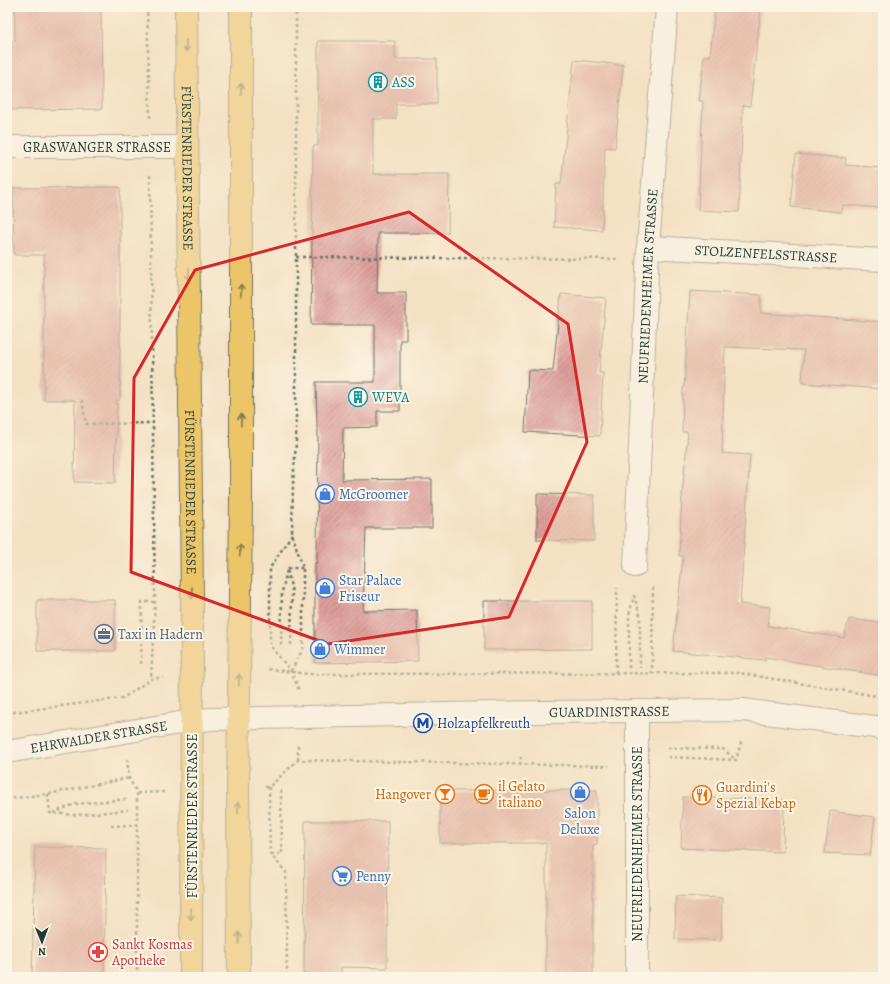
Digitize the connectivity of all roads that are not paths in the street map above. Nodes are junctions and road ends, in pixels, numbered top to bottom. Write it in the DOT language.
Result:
graph roads {
  1 [pos="186,7"];
  2 [pos="241,7"];
  3 [pos="667,7"];
  4 [pos="7,147"];
  5 [pos="187,147"];
  6 [pos="648,246"];
  7 [pos="883,260"];
  8 [pos="634,566"];
  9 [pos="637,711"];
  10 [pos="238,719"];
  11 [pos="192,721"];
  12 [pos="883,728"];
  13 [pos="7,752"];
  14 [pos="191,977"];
  15 [pos="239,977"];
  16 [pos="637,977"];
  1 -- 5 [label="main road, FÜRSTENRIEDER STRASSE, one-way"];
  10 -- 2 [label="main road, one-way"];
  3 -- 6 [label="street, NEUFRIEDENHEIMER STRASSE"];
  4 -- 5 [label="street, GRASWANGER STRASSE"];
  5 -- 11 [label="main road, FÜRSTENRIEDER STRASSE, one-way"];
  6 -- 7 [label="street, STOLZENFELSSTRASSE"];
  6 -- 8 [label="street, NEUFRIEDENHEIMER STRASSE"];
  9 -- 10 [label="street, GUARDINISTRASSE"];
  9 -- 12 [label="street, GUARDINISTRASSE"];
  9 -- 16 [label="street, NEUFRIEDENHEIMER STRASSE"];
  10 -- 11 [label="street, EHRWALDER STRASSE"];
  15 -- 10 [label="main road, one-way"];
  11 -- 13 [label="street, EHRWALDER STRASSE"];
  11 -- 14 [label="main road, FÜRSTENRIEDER STRASSE, one-way"];
}
